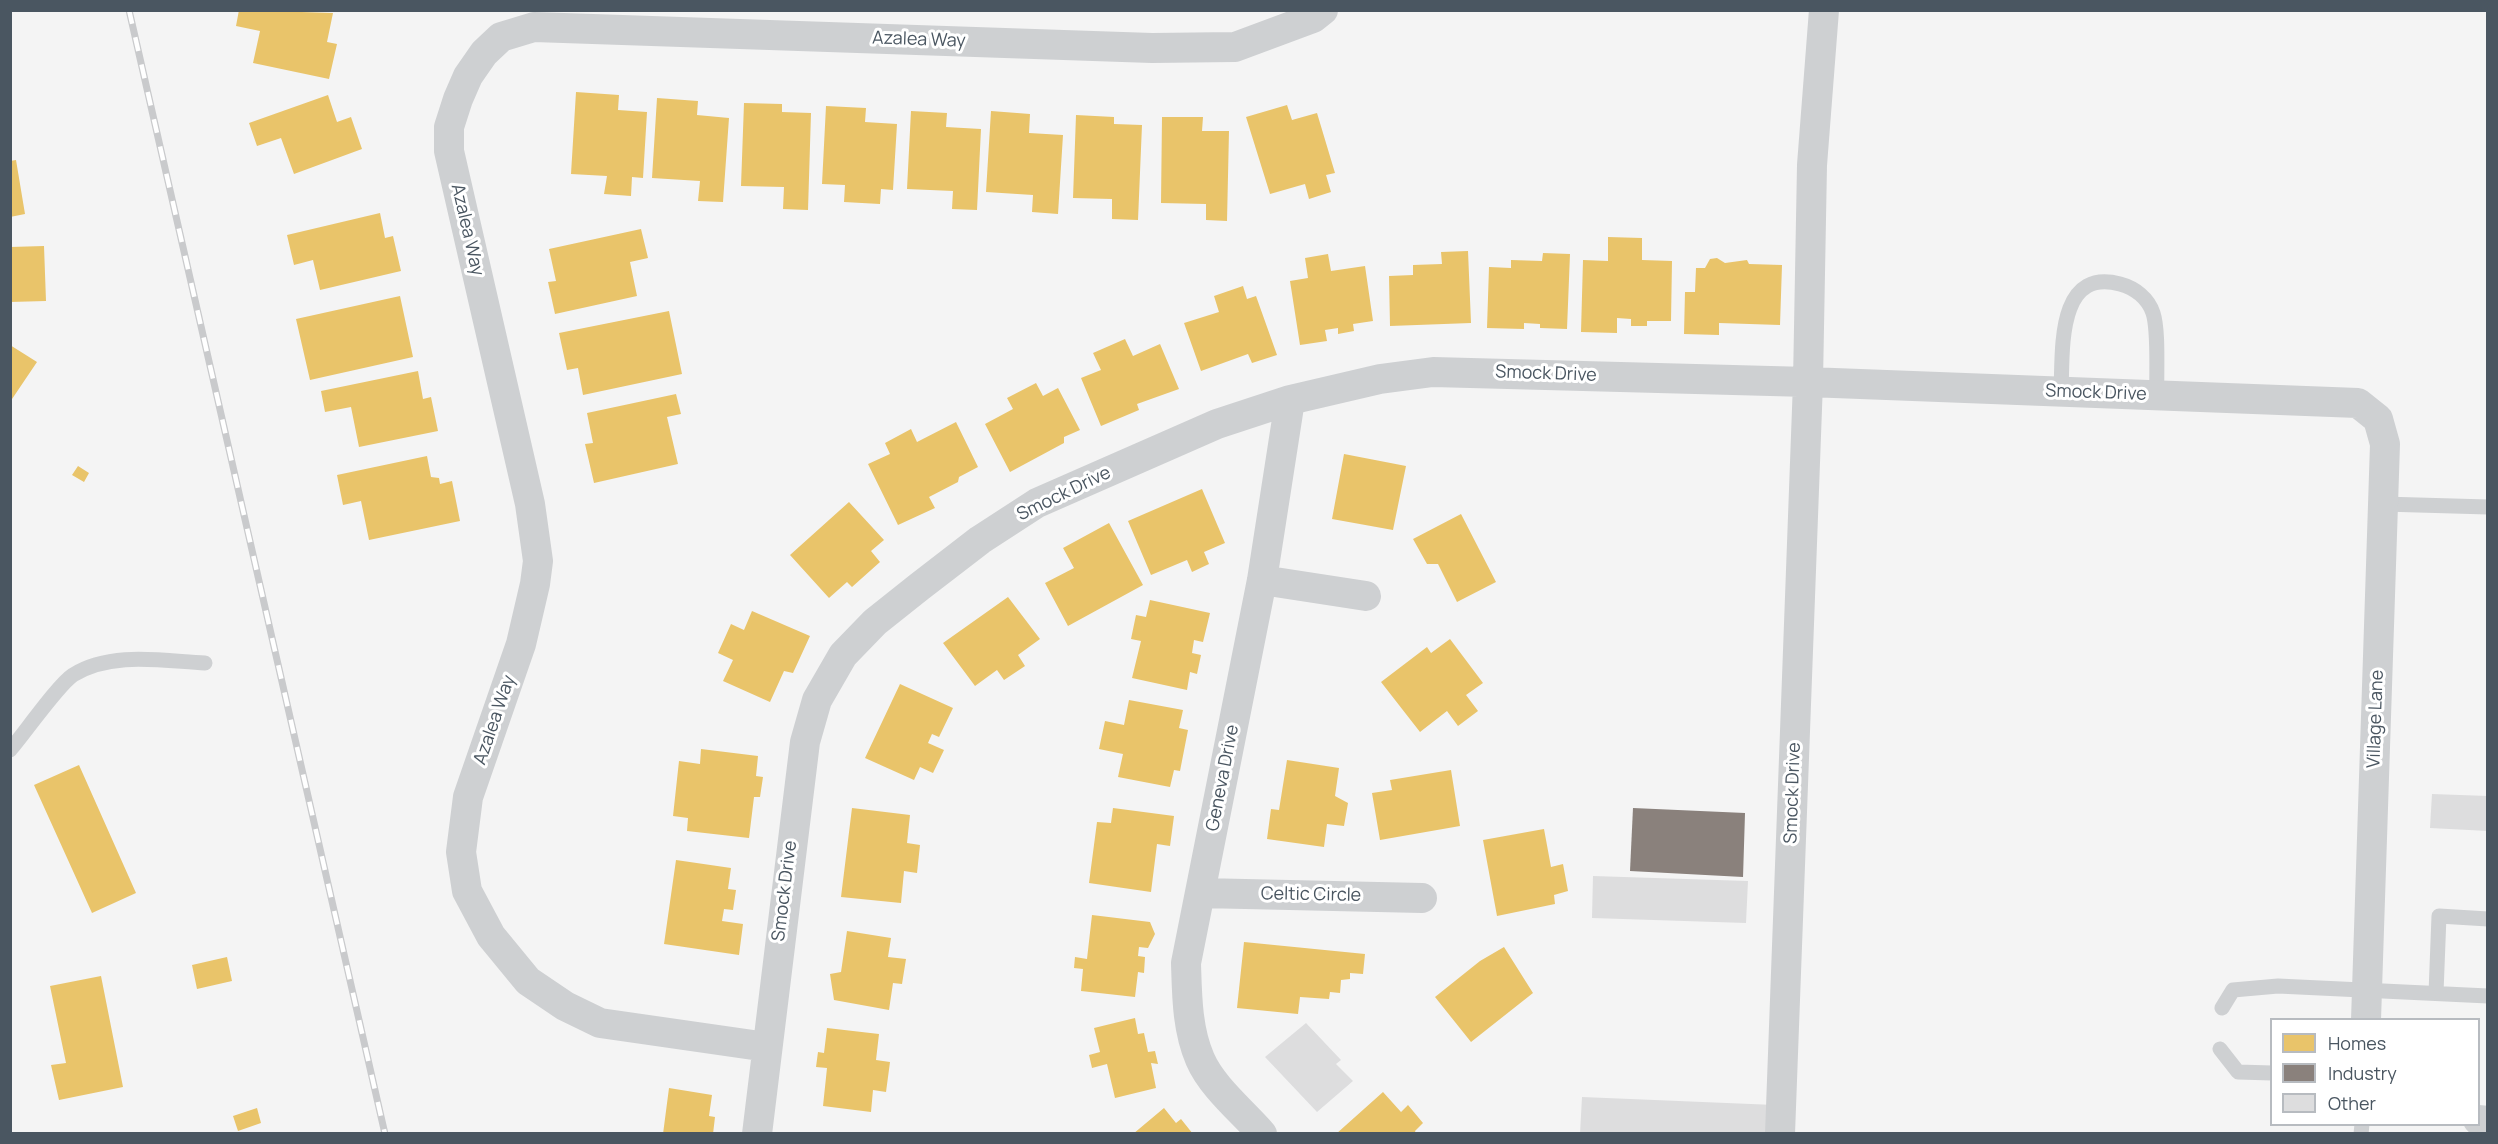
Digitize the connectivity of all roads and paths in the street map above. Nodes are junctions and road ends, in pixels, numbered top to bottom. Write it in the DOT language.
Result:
graph roads {
  1 [pos="1323,10"];
  2 [pos="1824,10"];
  3 [pos="1808,381"];
  4 [pos="2061,391"];
  5 [pos="2157,395"];
  6 [pos="1290,400"];
  7 [pos="2378,419"];
  8 [pos="2383,504"];
  9 [pos="2487,507"];
  10 [pos="1262,580"];
  11 [pos="1366,596"];
  12 [pos="205,663"];
  13 [pos="10,750"];
  14 [pos="1201,893"];
  15 [pos="1422,898"];
  16 [pos="2487,919"];
  17 [pos="2367,989"];
  18 [pos="2436,993"];
  19 [pos="2487,996"];
  20 [pos="2222,1008"];
  21 [pos="2366,1018"];
  22 [pos="767,1047"];
  23 [pos="2220,1049"];
  24 [pos="2270,1073"];
  25 [pos="757,1134"];
  26 [pos="1262,1134"];
  27 [pos="1780,1134"];
  1 -- 22 [label="street, Azalea Way"];
  2 -- 3 [label="street"];
  3 -- 4 [label="street, Smock Drive"];
  3 -- 6 [label="street, Smock Drive"];
  3 -- 27 [label="street, Smock Drive"];
  4 -- 5 [label="street, Smock Drive"];
  4 -- 5 [label="lane"];
  5 -- 7 [label="street, Smock Drive"];
  6 -- 10 [label="street, Geneva Drive"];
  6 -- 22 [label="street, Smock Drive"];
  7 -- 8 [label="street, Village Lane"];
  8 -- 9 [label="lane"];
  8 -- 17 [label="street, Village Lane"];
  10 -- 11 [label="street"];
  10 -- 14 [label="street, Geneva Drive"];
  12 -- 13 [label="lane"];
  14 -- 15 [label="street, Celtic Circle"];
  14 -- 26 [label="street, Geneva Drive"];
  16 -- 18 [label="lane"];
  17 -- 18 [label="lane"];
  17 -- 20 [label="lane"];
  17 -- 21 [label="street, Village Lane"];
  18 -- 19 [label="lane"];
  22 -- 25 [label="street, Smock Drive"];
  23 -- 24 [label="lane"];
}
